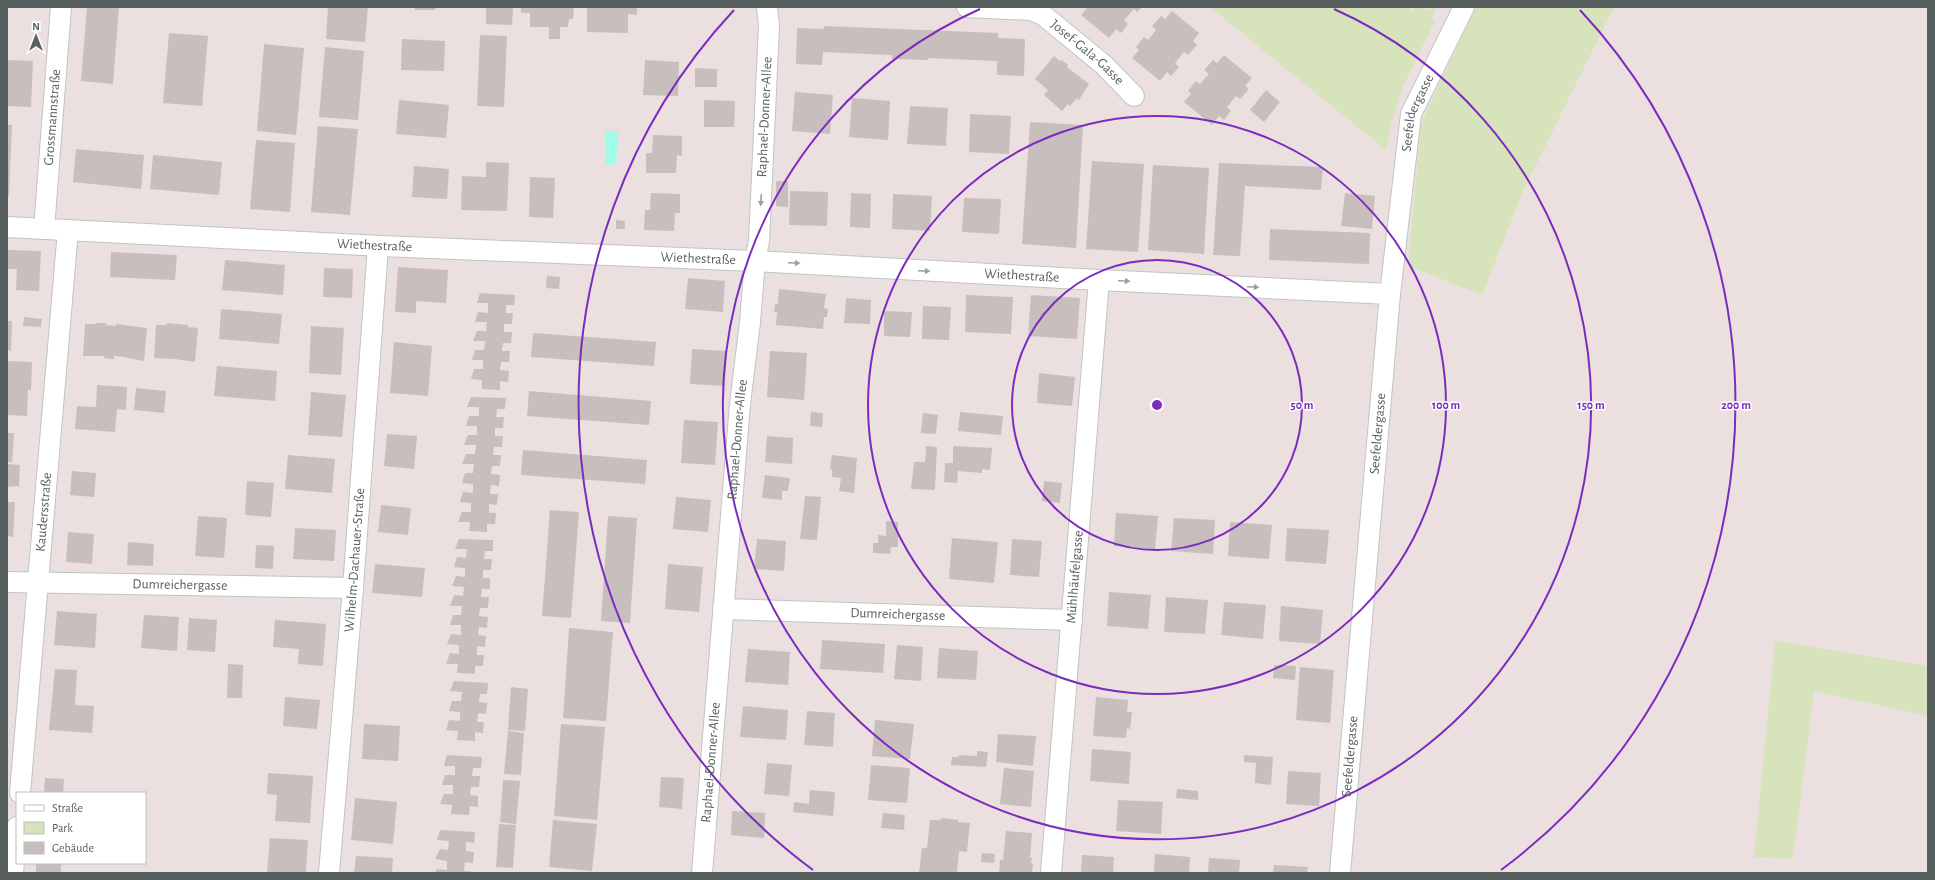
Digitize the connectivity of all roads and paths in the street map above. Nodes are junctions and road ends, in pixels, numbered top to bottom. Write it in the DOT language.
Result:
graph roads {
  1 [pos="61,7"];
  2 [pos="766,7"];
  3 [pos="967,7"];
  4 [pos="1464,7"];
  5 [pos="1134,96"];
  6 [pos="7,227"];
  7 [pos="44,228"];
  8 [pos="68,230"];
  9 [pos="378,246"];
  10 [pos="755,261"];
  11 [pos="1099,280"];
  12 [pos="1390,294"];
  13 [pos="7,582"];
  14 [pos="37,583"];
  15 [pos="353,588"];
  16 [pos="723,609"];
  17 [pos="1072,620"];
  18 [pos="20,792"];
  19 [pos="16,838"];
  20 [pos="13,873"];
  21 [pos="328,873"];
  22 [pos="702,873"];
  23 [pos="1051,873"];
  24 [pos="1340,873"];
  1 -- 7 [label="street, Grossmannstraße"];
  2 -- 10 [label="street, Raphael-Donner-Allee, one-way"];
  3 -- 5 [label="street, Josef-Gala-Gasse"];
  4 -- 12 [label="street, Seefeldergasse"];
  6 -- 7 [label="street, Wiethestraße"];
  7 -- 8 [label="street, Wiethestraße"];
  8 -- 9 [label="street, Wiethestraße"];
  8 -- 14 [label="street, Kaudersstraße"];
  9 -- 10 [label="street, Wiethestraße"];
  9 -- 15 [label="street, Wilhelm-Dachauer-Straße"];
  10 -- 11 [label="street, Wiethestraße, one-way"];
  10 -- 16 [label="street, Raphael-Donner-Allee"];
  11 -- 12 [label="street, Wiethestraße, one-way"];
  11 -- 17 [label="street, Mühlhäufelgasse"];
  12 -- 24 [label="street, Seefeldergasse"];
  13 -- 14 [label="street, Dumreichergasse"];
  14 -- 15 [label="street, Dumreichergasse"];
  14 -- 18 [label="street, Kaudersstraße"];
  15 -- 21 [label="street, Wilhelm-Dachauer-Straße"];
  16 -- 17 [label="street, Dumreichergasse"];
  16 -- 22 [label="street, Raphael-Donner-Allee"];
  17 -- 23 [label="street, Mühlhäufelgasse"];
  19 -- 20 [label="street"];
}
